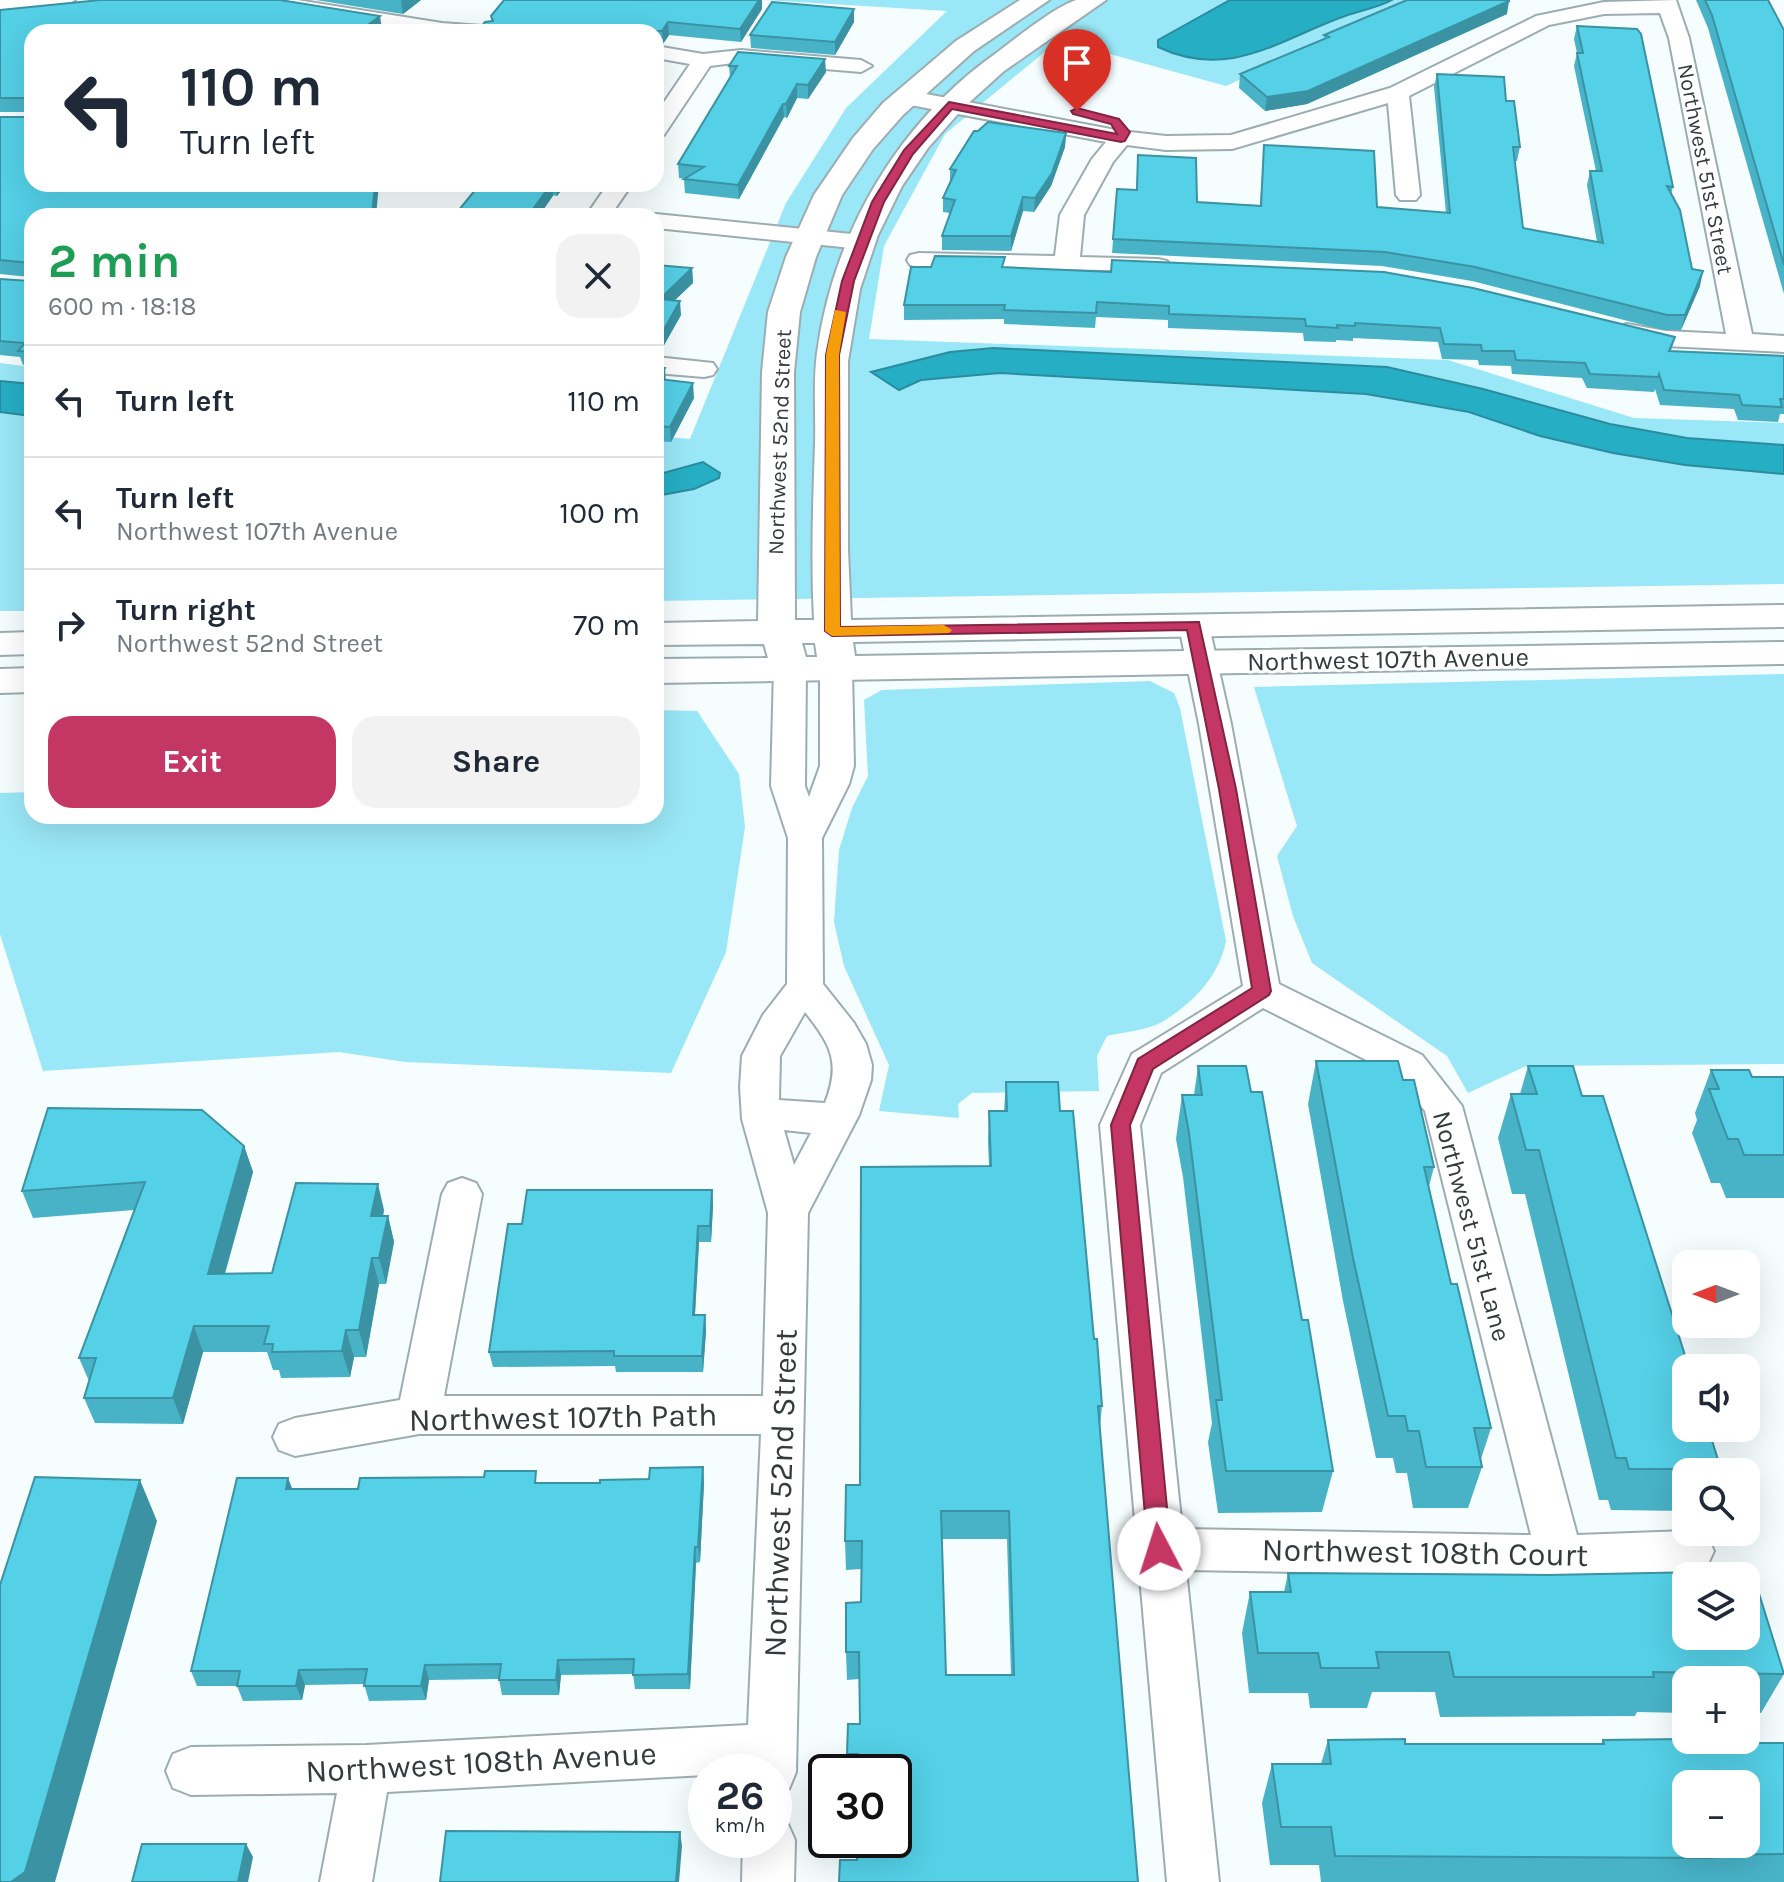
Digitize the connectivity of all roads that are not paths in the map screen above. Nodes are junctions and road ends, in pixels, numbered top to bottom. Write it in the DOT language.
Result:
graph roads {
  1 [pos="65,0"];
  2 [pos="259,0"];
  3 [pos="1037,0"];
  4 [pos="1094,0"];
  5 [pos="42,1"];
  6 [pos="1668,3"];
  7 [pos="0,6"];
  8 [pos="405,24"];
  9 [pos="664,53"];
  10 [pos="703,60"];
  11 [pos="861,66"];
  12 [pos="913,89"];
  13 [pos="1398,93"];
  14 [pos="957,98"];
  15 [pos="664,118"];
  16 [pos="1121,138"];
  17 [pos="1408,195"];
  18 [pos="664,219"];
  19 [pos="804,247"];
  20 [pos="857,251"];
  21 [pos="919,260"];
  22 [pos="1067,262"];
  23 [pos="1175,267"];
  24 [pos="1598,325"];
  25 [pos="1740,340"];
  26 [pos="1784,344"];
  27 [pos="664,366"];
  28 [pos="704,369"];
  29 [pos="1784,616"];
  30 [pos="1194,626"];
  31 [pos="780,632"];
  32 [pos="664,634"];
  33 [pos="24,643"];
  34 [pos="0,644"];
  35 [pos="834,650"];
  36 [pos="1784,653"];
  37 [pos="1201,662"];
  38 [pos="790,669"];
  39 [pos="664,671"];
  40 [pos="24,680"];
  41 [pos="0,681"];
  42 [pos="805,838"];
  43 [pos="805,986"];
  44 [pos="1262,991"];
  45 [pos="761,1113"];
  46 [pos="840,1115"];
  47 [pos="462,1194"];
  48 [pos="788,1213"];
  49 [pos="419,1415"];
  50 [pos="784,1415"];
  51 [pos="295,1437"];
  52 [pos="1159,1549"];
  53 [pos="1691,1551"];
  54 [pos="1560,1556"];
  55 [pos="771,1754"];
  56 [pos="688,1762"];
  57 [pos="366,1769"];
  58 [pos="191,1771"];
  59 [pos="769,1858"];
  60 [pos="346,1882"];
  61 [pos="768,1882"];
  62 [pos="1193,1882"];
  1 -- 5 [label="street"];
  2 -- 8 [label="street"];
  3 -- 12 [label="street, Northwest 52nd Street"];
  4 -- 14 [label="street, Northwest 52nd Street"];
  5 -- 7 [label="street"];
  6 -- 13 [label="street"];
  6 -- 25 [label="street, Northwest 51st Street"];
  9 -- 10 [label="street"];
  10 -- 11 [label="street"];
  10 -- 15 [label="street"];
  12 -- 14 [label="street"];
  12 -- 19 [label="street, Northwest 52nd Street"];
  13 -- 16 [label="street"];
  13 -- 17 [label="street"];
  14 -- 16 [label="street"];
  14 -- 20 [label="street, Northwest 52nd Street"];
  16 -- 22 [label="street"];
  18 -- 19 [label="street"];
  19 -- 20 [label="street"];
  19 -- 31 [label="street, Northwest 52nd Street"];
  20 -- 35 [label="street, Northwest 52nd Street"];
  21 -- 22 [label="street"];
  22 -- 23 [label="street"];
  24 -- 25 [label="street"];
  25 -- 26 [label="street"];
  27 -- 28 [label="street"];
  29 -- 30 [label="street, Northwest 107th Avenue"];
  30 -- 35 [label="street, Northwest 107th Avenue"];
  30 -- 37 [label="street"];
  31 -- 32 [label="street, Northwest 107th Avenue"];
  31 -- 35 [label="street, Northwest 107th Avenue"];
  31 -- 38 [label="street, Northwest 52nd Street"];
  33 -- 34 [label="street"];
  35 -- 37 [label="street, Northwest 107th Avenue"];
  35 -- 38 [label="street, Northwest 107th Avenue"];
  35 -- 42 [label="street, Northwest 52nd Street"];
  36 -- 37 [label="street, Northwest 107th Avenue"];
  37 -- 44 [label="street"];
  38 -- 39 [label="street, Northwest 107th Avenue"];
  38 -- 42 [label="street, Northwest 52nd Street"];
  40 -- 41 [label="street"];
  42 -- 43 [label="street, Northwest 52nd Street"];
  43 -- 45 [label="street, Northwest 52nd Street"];
  43 -- 46 [label="street, Northwest 52nd Street"];
  44 -- 52 [label="street"];
  44 -- 54 [label="street, Northwest 51st Lane"];
  45 -- 46 [label="street"];
  45 -- 48 [label="street, Northwest 52nd Street"];
  46 -- 48 [label="street, Northwest 52nd Street"];
  47 -- 49 [label="street"];
  48 -- 50 [label="street, Northwest 52nd Street"];
  49 -- 50 [label="street, Northwest 107th Path"];
  49 -- 51 [label="street, Northwest 107th Path"];
  50 -- 55 [label="street, Northwest 52nd Street"];
  52 -- 54 [label="street, Northwest 108th Court"];
  52 -- 62 [label="street"];
  53 -- 54 [label="street, Northwest 108th Court"];
  56 -- 57 [label="street, Northwest 108th Avenue"];
  57 -- 58 [label="street, Northwest 108th Avenue"];
  57 -- 60 [label="street"];
  59 -- 61 [label="street"];
}
